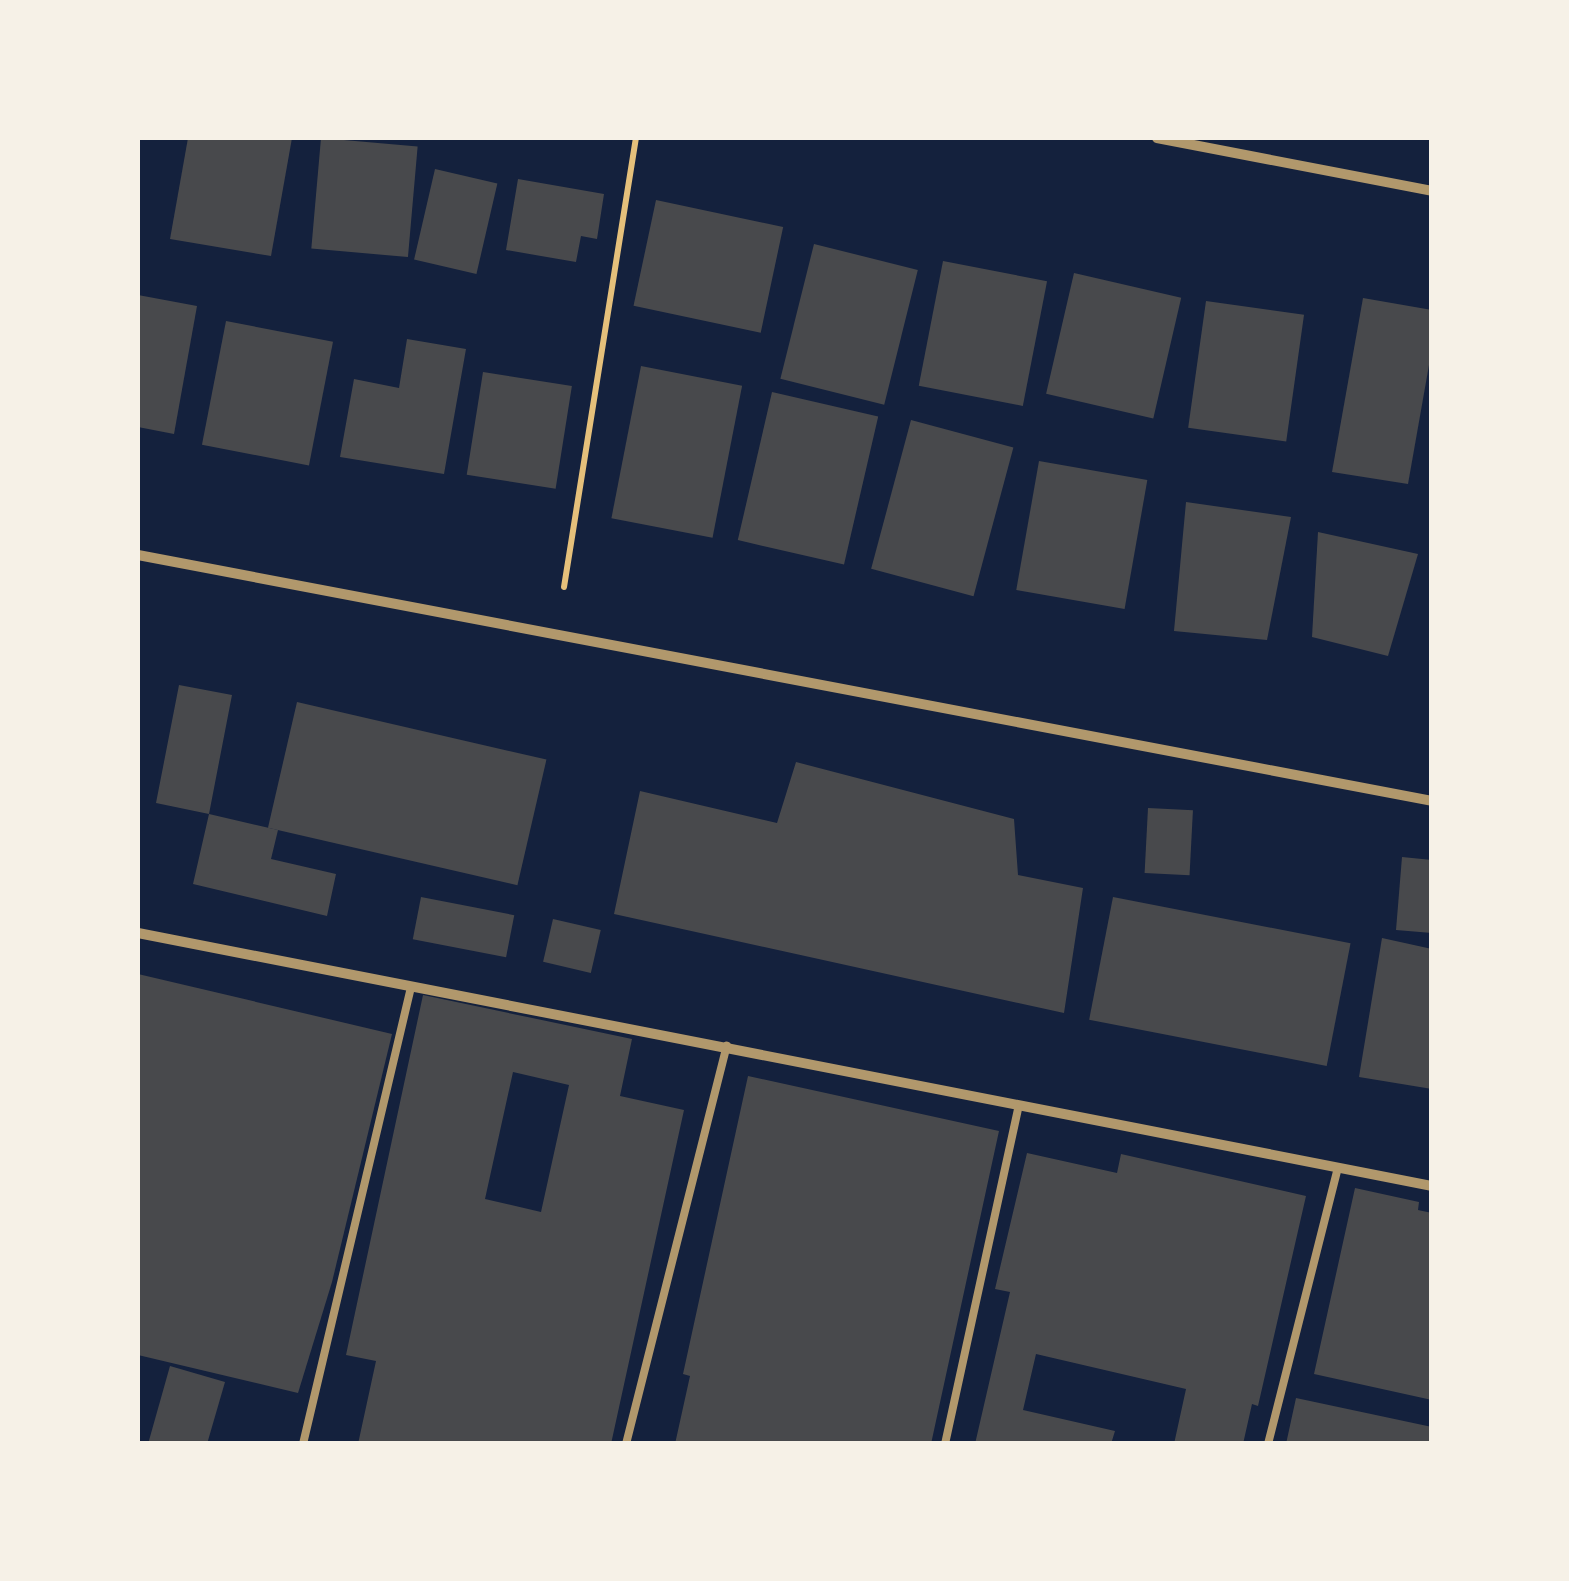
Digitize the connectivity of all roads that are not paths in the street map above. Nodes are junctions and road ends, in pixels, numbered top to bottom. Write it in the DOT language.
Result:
graph roads {
  1 [pos="1157,138"];
  2 [pos="1432,191"];
  3 [pos="138,555"];
  4 [pos="1432,801"];
  5 [pos="138,932"];
  6 [pos="411,988"];
  7 [pos="727,1046"];
  8 [pos="1020,1105"];
  9 [pos="1338,1168"];
  10 [pos="1432,1186"];
  11 [pos="303,1444"];
  12 [pos="626,1444"];
  13 [pos="946,1444"];
  14 [pos="1268,1444"];
  1 -- 2 [label="street"];
  3 -- 4 [label="street"];
  5 -- 6 [label="street"];
  6 -- 7 [label="street"];
  6 -- 11 [label="lane"];
  7 -- 8 [label="street"];
  7 -- 12 [label="lane"];
  8 -- 9 [label="street"];
  8 -- 13 [label="lane"];
  9 -- 10 [label="street"];
  9 -- 14 [label="lane"];
}
